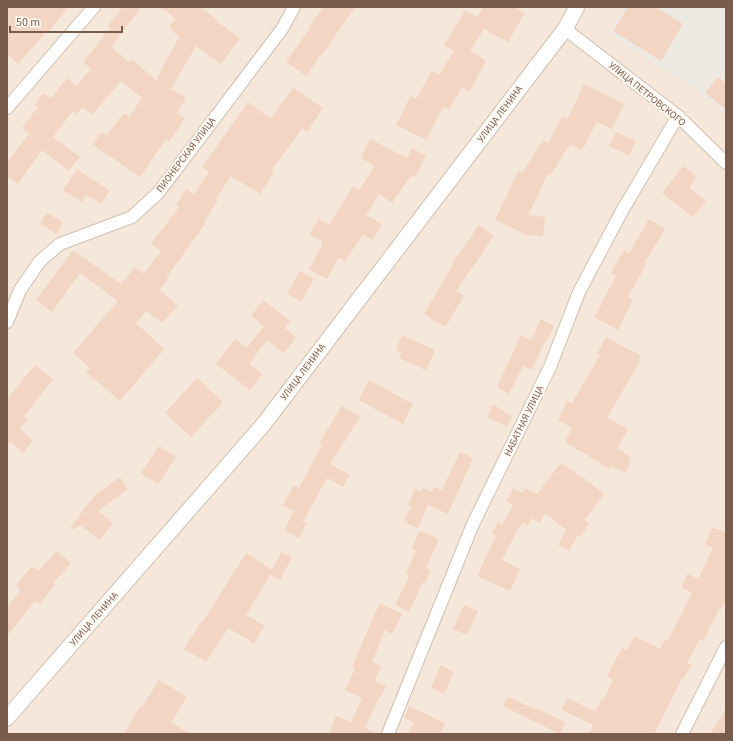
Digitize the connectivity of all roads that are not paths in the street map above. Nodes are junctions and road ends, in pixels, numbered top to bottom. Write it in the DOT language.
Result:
graph roads {
  1 [pos="94,7"];
  2 [pos="294,7"];
  3 [pos="577,7"];
  4 [pos="565,29"];
  5 [pos="7,108"];
  6 [pos="678,116"];
  7 [pos="726,163"];
  8 [pos="7,322"];
  9 [pos="726,647"];
  10 [pos="7,718"];
  11 [pos="388,734"];
  12 [pos="682,734"];
  1 -- 5 [label="street"];
  2 -- 8 [label="street, ПИОНЕРСКАЯ УЛИЦА"];
  3 -- 4 [label="street, УЛИЦА ЛЕНИНА"];
  4 -- 6 [label="street, УЛИЦА ПЕТРОВСКОГО"];
  4 -- 10 [label="street, УЛИЦА ЛЕНИНА"];
  6 -- 7 [label="street, УЛИЦА ПЕТРОВСКОГО"];
  6 -- 11 [label="street, НАБАТНАЯ УЛИЦА"];
  9 -- 12 [label="street"];
}
